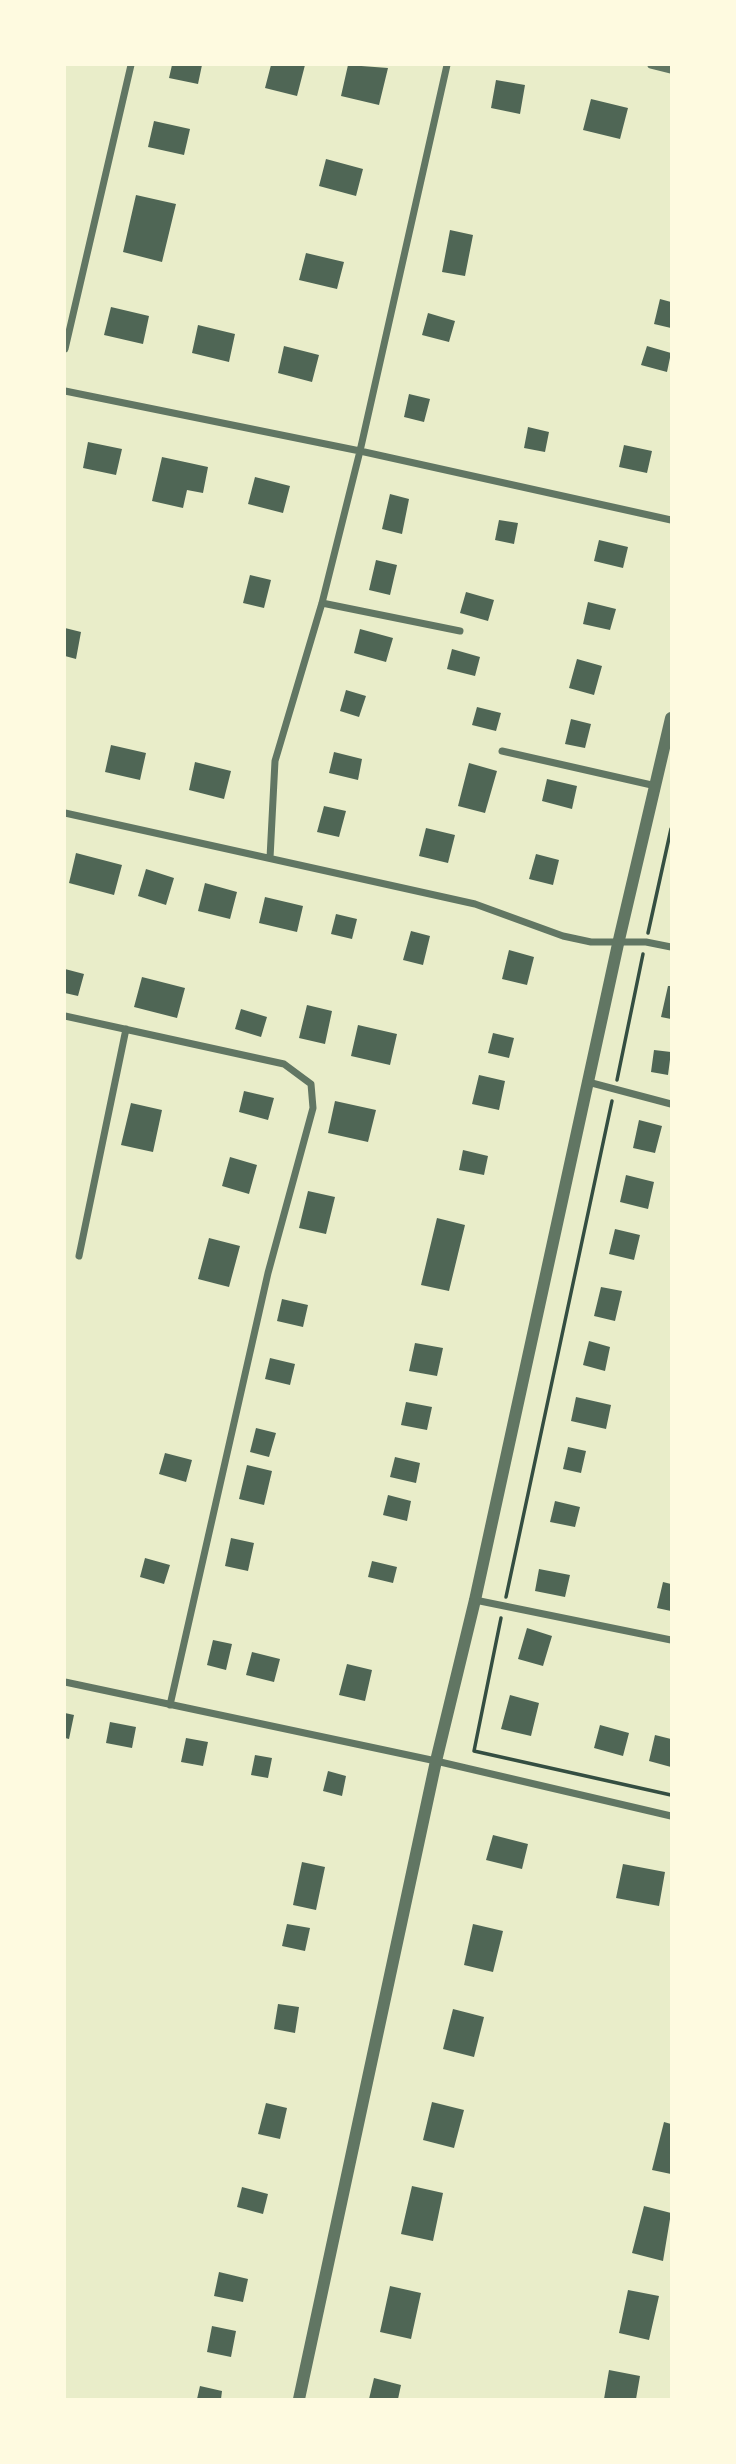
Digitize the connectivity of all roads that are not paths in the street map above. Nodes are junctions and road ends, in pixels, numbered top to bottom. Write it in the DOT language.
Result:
graph roads {
  1 [pos="131,65"];
  2 [pos="447,65"];
  3 [pos="651,65"];
  4 [pos="671,70"];
  5 [pos="65,349"];
  6 [pos="65,391"];
  7 [pos="360,451"];
  8 [pos="671,520"];
  9 [pos="321,603"];
  10 [pos="460,631"];
  11 [pos="671,718"];
  12 [pos="670,734"];
  13 [pos="502,751"];
  14 [pos="656,786"];
  15 [pos="65,813"];
  16 [pos="270,858"];
  17 [pos="618,944"];
  18 [pos="671,947"];
  19 [pos="65,1016"];
  20 [pos="126,1029"];
  21 [pos="588,1082"];
  22 [pos="671,1104"];
  23 [pos="79,1256"];
  24 [pos="475,1600"];
  25 [pos="671,1640"];
  26 [pos="65,1682"];
  27 [pos="170,1705"];
  28 [pos="436,1760"];
  29 [pos="671,1816"];
  30 [pos="299,2399"];
  1 -- 5 [label="street"];
  2 -- 7 [label="street"];
  3 -- 4 [label="street"];
  6 -- 7 [label="street"];
  7 -- 8 [label="street"];
  7 -- 9 [label="street"];
  9 -- 10 [label="street"];
  9 -- 16 [label="street"];
  11 -- 12 [label="street"];
  12 -- 14 [label="street"];
  13 -- 14 [label="street"];
  14 -- 17 [label="street"];
  15 -- 16 [label="street"];
  16 -- 17 [label="street"];
  17 -- 18 [label="street"];
  17 -- 21 [label="street"];
  19 -- 20 [label="street"];
  20 -- 23 [label="street"];
  20 -- 27 [label="street"];
  21 -- 22 [label="street"];
  21 -- 24 [label="street"];
  24 -- 25 [label="street"];
  24 -- 28 [label="street"];
  26 -- 27 [label="street"];
  27 -- 28 [label="street"];
  28 -- 29 [label="street"];
  28 -- 30 [label="street"];
}
